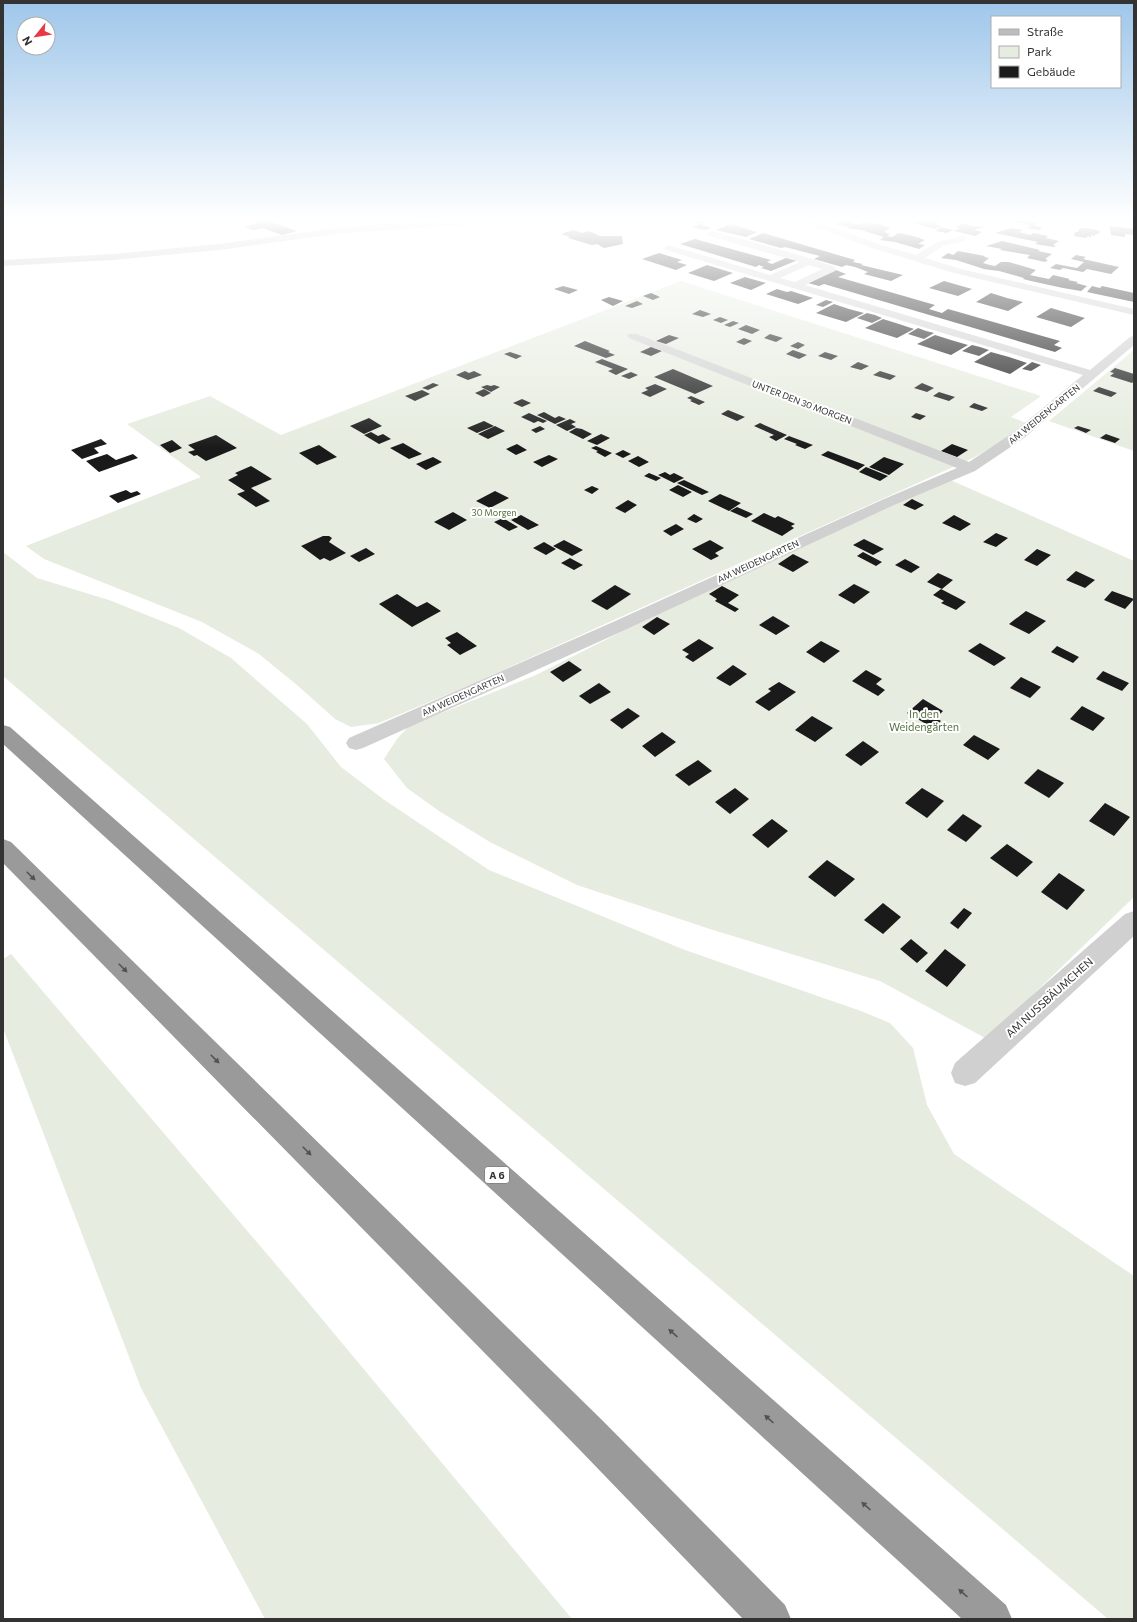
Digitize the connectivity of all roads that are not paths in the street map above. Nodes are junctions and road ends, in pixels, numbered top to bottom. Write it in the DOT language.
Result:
graph roads {
  1 [pos="831,297"];
  2 [pos="1067,297"];
  3 [pos="1134,312"];
  4 [pos="633,336"];
  5 [pos="1134,339"];
  6 [pos="1092,374"];
  7 [pos="970,468"];
  8 [pos="3,732"];
  9 [pos="356,742"];
  10 [pos="3,848"];
  11 [pos="1134,921"];
  12 [pos="965,1074"];
  13 [pos="771,1619"];
  14 [pos="992,1619"];
  1 -- 6 [label="street"];
  2 -- 3 [label="street"];
  4 -- 7 [label="street, UNTER DEN 30 MORGEN"];
  5 -- 6 [label="street, AM WEIDENGARTEN"];
  6 -- 7 [label="street, AM WEIDENGARTEN"];
  7 -- 9 [label="street, AM WEIDENGARTEN"];
  14 -- 8 [label="highway, A 6, one-way"];
  10 -- 13 [label="highway, one-way"];
  11 -- 12 [label="street, AM NUSSBÄUMCHEN"];
}
